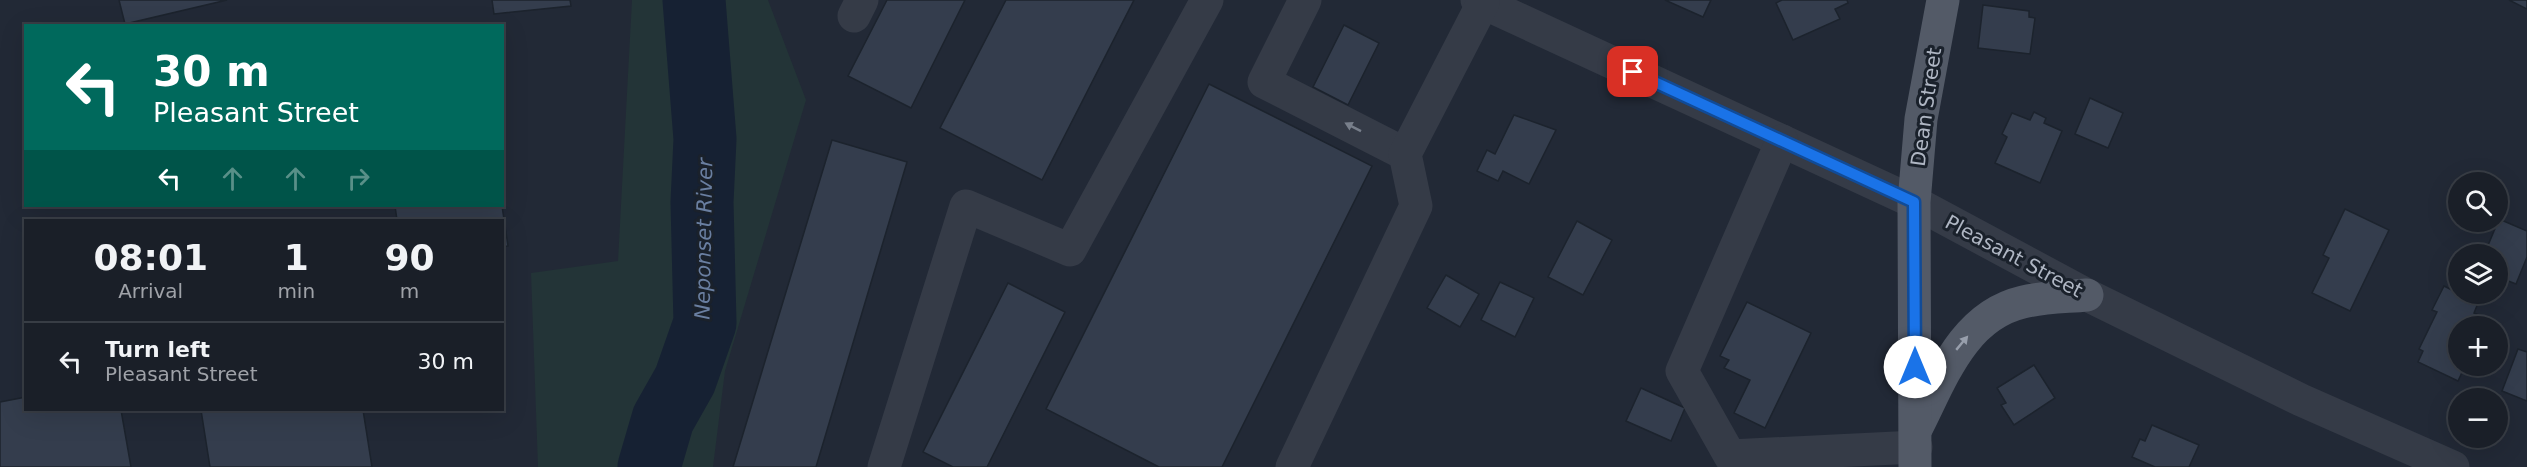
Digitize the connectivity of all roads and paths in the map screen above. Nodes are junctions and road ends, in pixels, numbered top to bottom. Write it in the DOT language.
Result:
graph roads {
  1 [pos="1208,0"];
  2 [pos="1305,0"];
  3 [pos="1943,0"];
  4 [pos="1480,2"];
  5 [pos="1782,141"];
  6 [pos="1405,154"];
  7 [pos="1914,202"];
  8 [pos="2087,295"];
  9 [pos="1915,448"];
  10 [pos="884,467"];
  11 [pos="1292,467"];
  12 [pos="2453,467"];
  1 -- 10 [label="street"];
  6 -- 2 [label="street, one-way"];
  3 -- 7 [label="main road, Dean Street"];
  4 -- 5 [label="street, Pleasant Street"];
  4 -- 6 [label="street"];
  5 -- 7 [label="street, Pleasant Street"];
  5 -- 9 [label="street"];
  6 -- 11 [label="street"];
  7 -- 8 [label="street, Pleasant Street"];
  7 -- 9 [label="main road, Dean Street"];
  9 -- 8 [label="main road, one-way"];
  8 -- 12 [label="street, Pleasant Street"];
}
